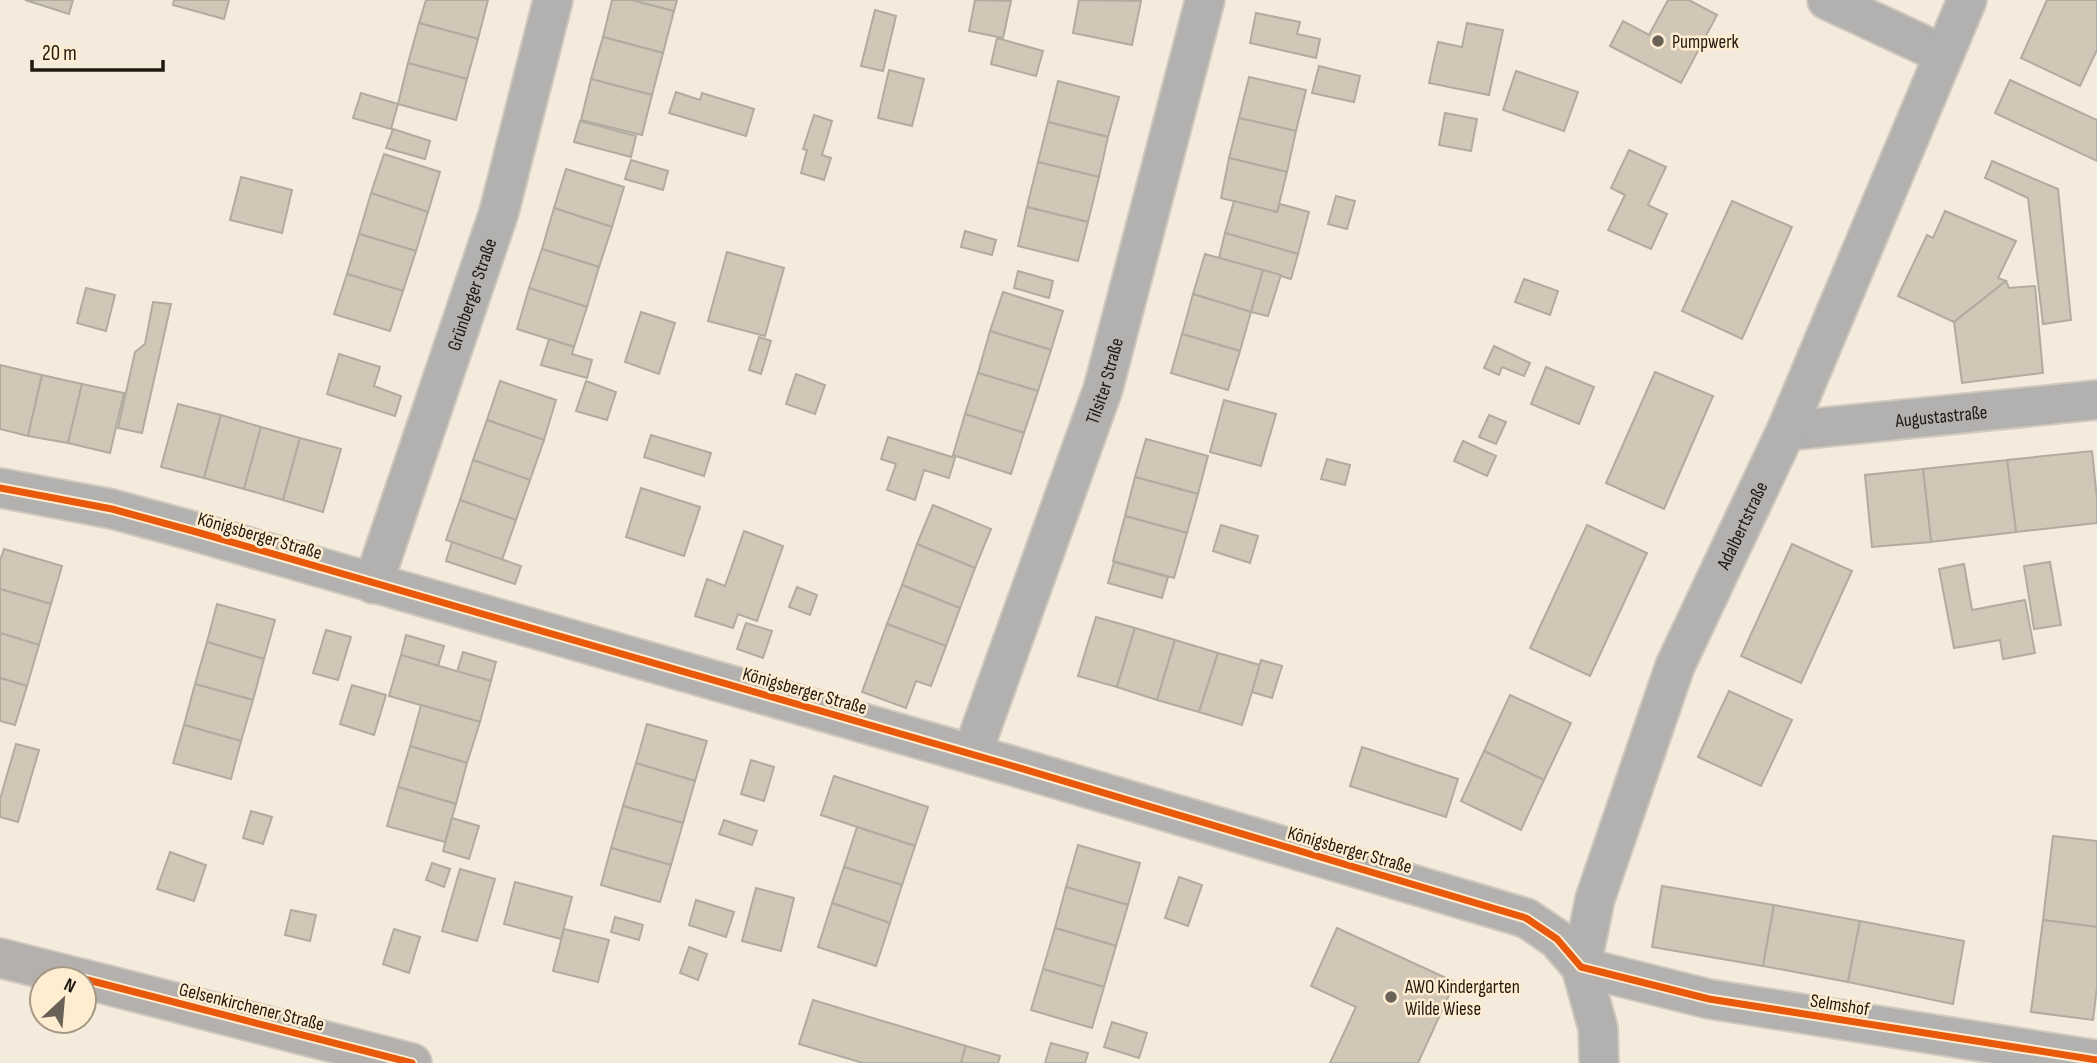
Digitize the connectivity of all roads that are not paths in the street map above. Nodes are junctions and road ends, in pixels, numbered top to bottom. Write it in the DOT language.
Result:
graph roads {
  1 [pos="553,0"];
  2 [pos="1205,0"];
  3 [pos="1827,0"];
  4 [pos="1967,0"];
  5 [pos="1943,54"];
  6 [pos="2097,400"];
  7 [pos="1786,431"];
  8 [pos="0,488"];
  9 [pos="373,584"];
  10 [pos="972,754"];
  11 [pos="0,958"];
  12 [pos="28,965"];
  13 [pos="1581,967"];
  14 [pos="98,983"];
  15 [pos="2097,1060"];
  16 [pos="412,1063"];
  17 [pos="1599,1063"];
  1 -- 9 [label="street, Grünberger Straße"];
  2 -- 10 [label="street, Tilsiter Straße"];
  3 -- 5 [label="street"];
  4 -- 5 [label="street, Adalbertstraße"];
  5 -- 7 [label="street, Adalbertstraße"];
  6 -- 7 [label="street, Augustastraße"];
  7 -- 13 [label="street, Adalbertstraße"];
  8 -- 9 [label="street, Königsberger Straße"];
  9 -- 10 [label="street, Königsberger Straße"];
  10 -- 13 [label="street, Königsberger Straße"];
  11 -- 12 [label="main road, Gelsenkirchener Straße"];
  13 -- 15 [label="street, Selmshof"];
  13 -- 17 [label="street, Adalbertstraße"];
  14 -- 16 [label="main road, Gelsenkirchener Straße"];
}
